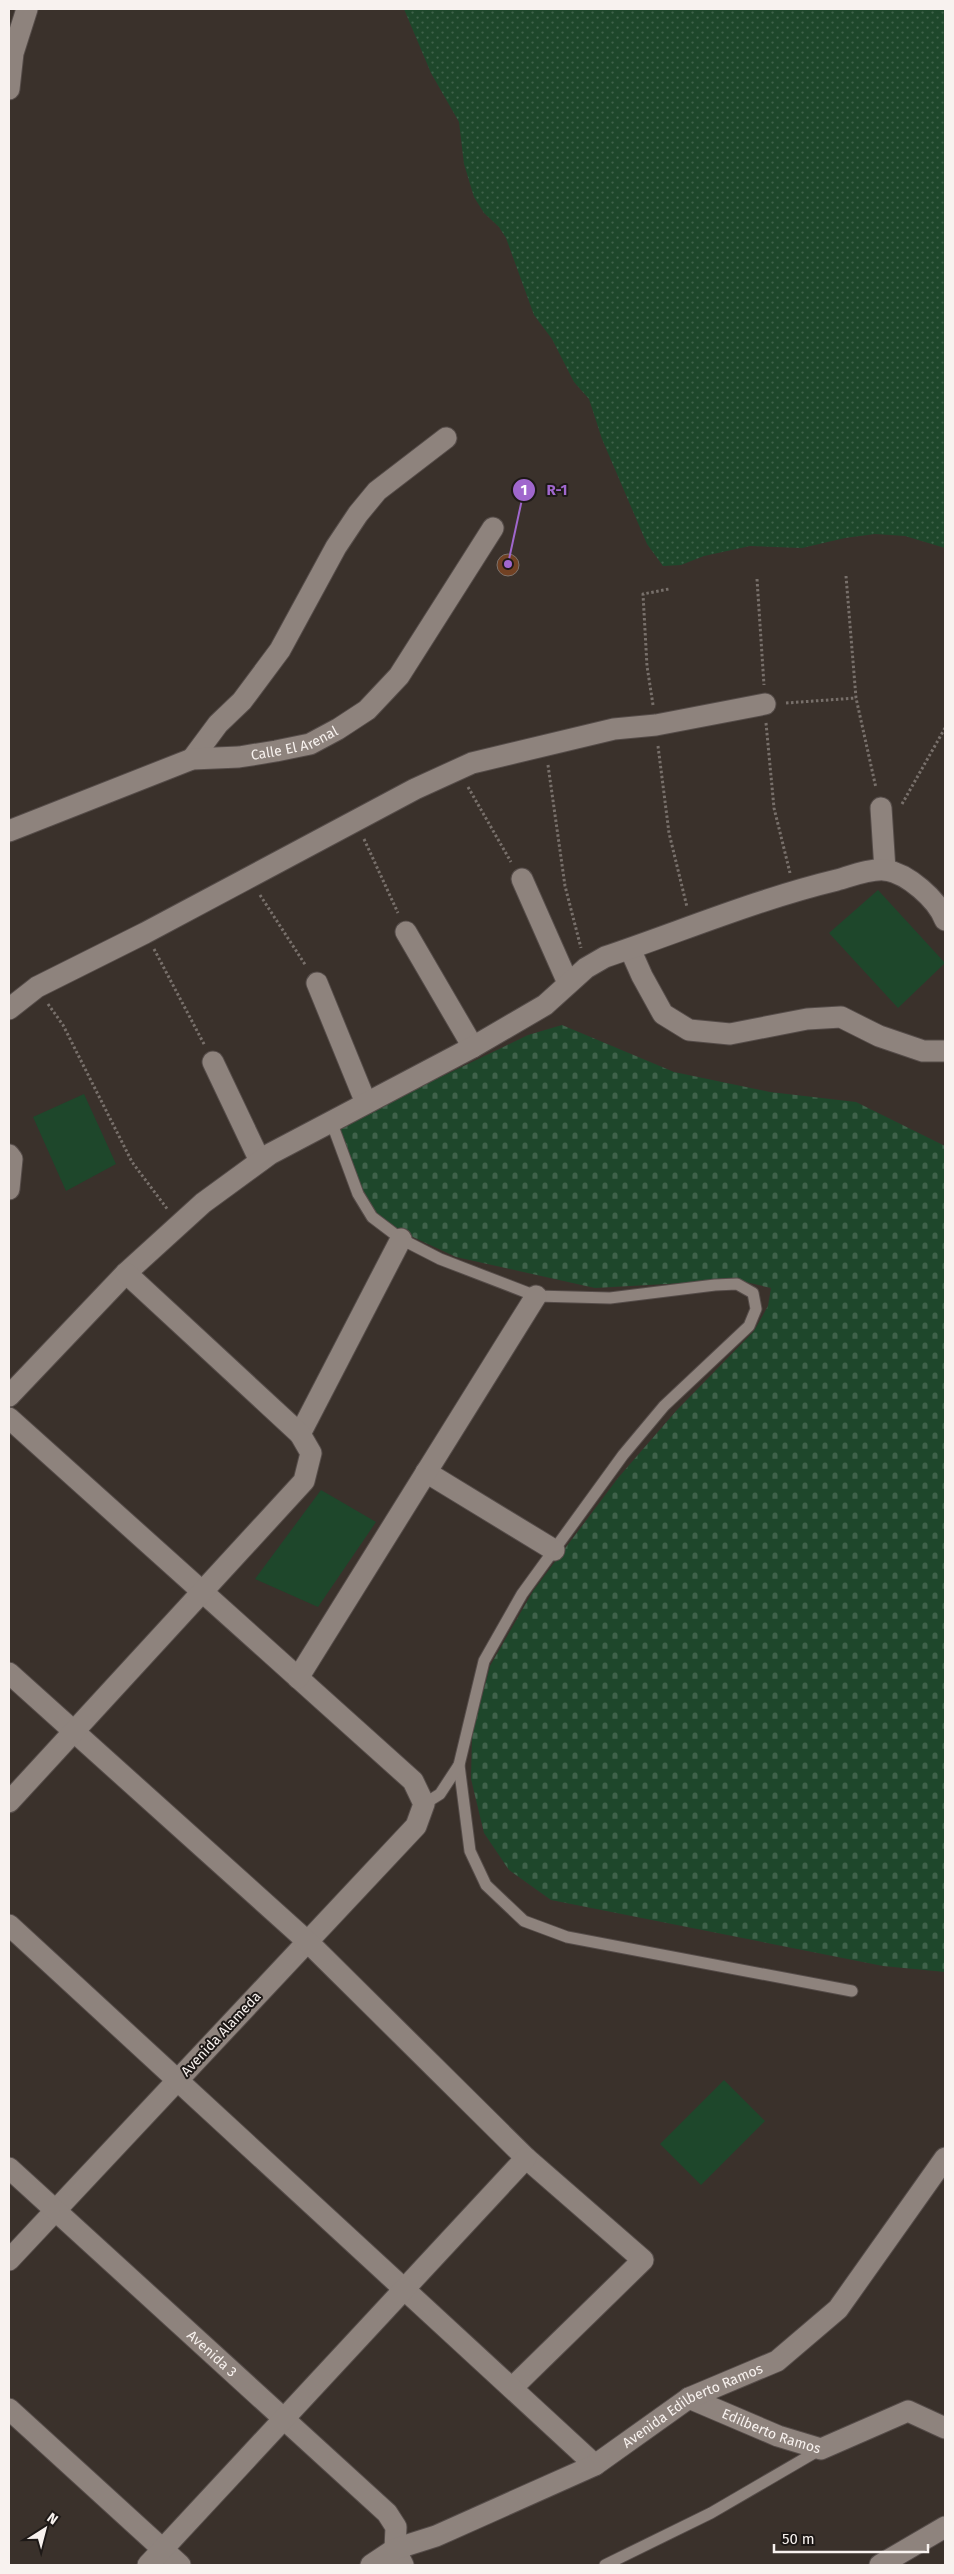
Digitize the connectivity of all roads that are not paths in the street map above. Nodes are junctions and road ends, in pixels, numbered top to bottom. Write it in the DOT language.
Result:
graph roads {
  1 [pos="27,9"];
  2 [pos="9,89"];
  3 [pos="446,438"];
  4 [pos="493,528"];
  5 [pos="765,704"];
  6 [pos="192,759"];
  7 [pos="881,808"];
  8 [pos="9,831"];
  9 [pos="885,870"];
  10 [pos="522,879"];
  11 [pos="944,914"];
  12 [pos="406,932"];
  13 [pos="630,949"];
  14 [pos="317,983"];
  15 [pos="568,983"];
  16 [pos="9,1009"];
  17 [pos="474,1047"];
  18 [pos="945,1051"];
  19 [pos="214,1062"];
  20 [pos="366,1102"];
  21 [pos="331,1121"];
  22 [pos="9,1155"];
  23 [pos="260,1161"];
  24 [pos="9,1189"];
  25 [pos="402,1238"];
  26 [pos="126,1273"];
  27 [pos="536,1296"];
  28 [pos="9,1396"];
  29 [pos="9,1418"];
  30 [pos="300,1434"];
  31 [pos="426,1472"];
  32 [pos="554,1550"];
  33 [pos="202,1592"];
  34 [pos="9,1673"];
  35 [pos="298,1678"];
  36 [pos="74,1731"];
  37 [pos="458,1765"];
  38 [pos="9,1802"];
  39 [pos="424,1804"];
  40 [pos="9,1925"];
  41 [pos="308,1942"];
  42 [pos="852,1992"];
  43 [pos="177,2081"];
  44 [pos="526,2158"];
  45 [pos="945,2158"];
  46 [pos="9,2168"];
  47 [pos="55,2210"];
  48 [pos="9,2260"];
  49 [pos="405,2290"];
  50 [pos="512,2388"];
  51 [pos="689,2398"];
  52 [pos="9,2409"];
  53 [pos="284,2419"];
  54 [pos="945,2428"];
  55 [pos="821,2449"];
  56 [pos="595,2465"];
  57 [pos="945,2526"];
  58 [pos="163,2549"];
  59 [pos="399,2557"];
  60 [pos="148,2565"];
  61 [pos="180,2565"];
  62 [pos="371,2565"];
  63 [pos="605,2565"];
  64 [pos="880,2565"];
  1 -- 2 [label="street"];
  3 -- 6 [label="street"];
  4 -- 6 [label="street, Calle El Arenal"];
  5 -- 16 [label="street"];
  6 -- 8 [label="street, Calle El Arenal"];
  7 -- 9 [label="street"];
  9 -- 11 [label="street"];
  9 -- 13 [label="street"];
  10 -- 15 [label="street"];
  12 -- 17 [label="street"];
  13 -- 15 [label="street"];
  13 -- 18 [label="street"];
  14 -- 20 [label="street"];
  15 -- 17 [label="street"];
  17 -- 20 [label="street"];
  19 -- 23 [label="street"];
  20 -- 21 [label="street"];
  21 -- 23 [label="street"];
  21 -- 25 [label="lane"];
  22 -- 24 [label="street"];
  23 -- 26 [label="street"];
  25 -- 27 [label="lane"];
  25 -- 30 [label="street"];
  26 -- 28 [label="street"];
  26 -- 30 [label="street"];
  27 -- 31 [label="street"];
  27 -- 32 [label="lane"];
  29 -- 33 [label="street"];
  30 -- 33 [label="street"];
  31 -- 32 [label="street"];
  31 -- 35 [label="street"];
  32 -- 37 [label="lane"];
  33 -- 35 [label="street"];
  33 -- 36 [label="street"];
  34 -- 36 [label="street"];
  35 -- 39 [label="street"];
  36 -- 38 [label="street"];
  36 -- 41 [label="street"];
  37 -- 39 [label="lane"];
  37 -- 42 [label="lane"];
  39 -- 41 [label="street, Avenida Alameda"];
  40 -- 43 [label="street"];
  41 -- 43 [label="street, Avenida Alameda"];
  41 -- 44 [label="street"];
  43 -- 47 [label="street, Avenida Alameda"];
  43 -- 49 [label="street"];
  44 -- 49 [label="street"];
  44 -- 50 [label="street"];
  45 -- 51 [label="street, Avenida Edilberto Ramos"];
  46 -- 47 [label="street, Avenida 3"];
  47 -- 48 [label="street, Avenida Alameda"];
  47 -- 53 [label="street, Avenida 3"];
  49 -- 50 [label="street"];
  49 -- 53 [label="street"];
  50 -- 56 [label="street"];
  51 -- 55 [label="street, Edilberto Ramos"];
  51 -- 56 [label="street, Avenida Edilberto Ramos"];
  52 -- 58 [label="street"];
  53 -- 58 [label="street"];
  53 -- 59 [label="street, Avenida 3"];
  54 -- 55 [label="street, Edilberto Ramos"];
  55 -- 63 [label="lane"];
  56 -- 59 [label="street, Avenida Edilberto Ramos"];
  57 -- 64 [label="street"];
  58 -- 60 [label="street"];
  58 -- 61 [label="street"];
  59 -- 62 [label="street, Avenida Edilberto Ramos"];
}
